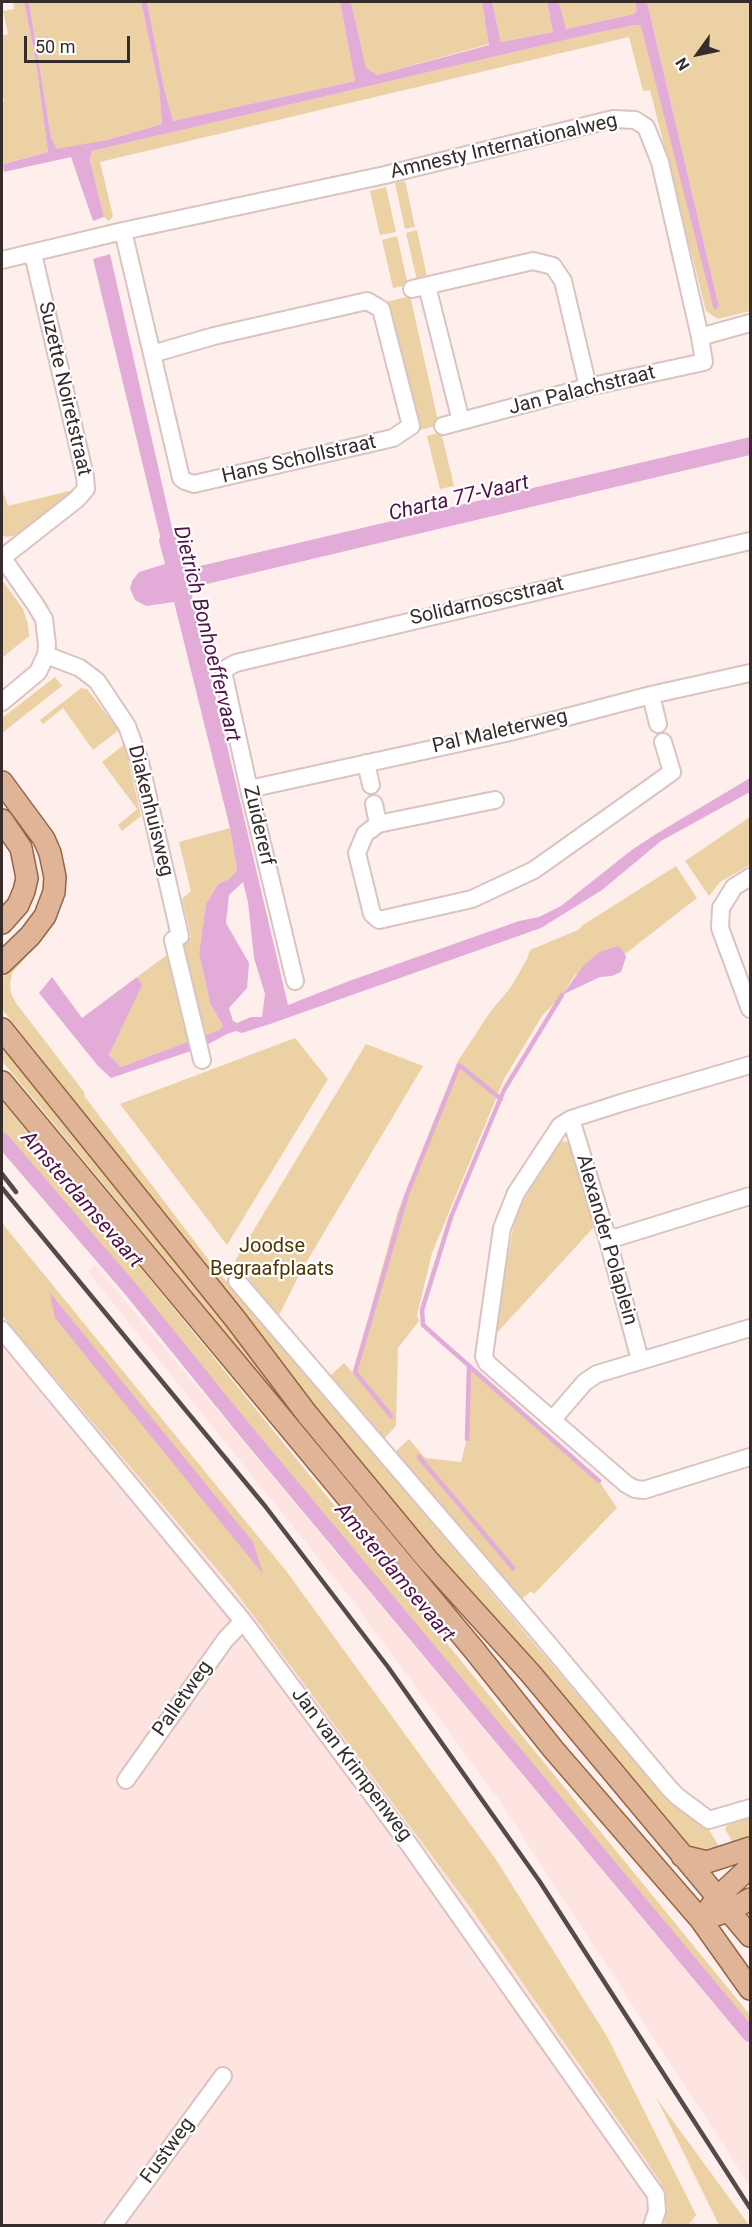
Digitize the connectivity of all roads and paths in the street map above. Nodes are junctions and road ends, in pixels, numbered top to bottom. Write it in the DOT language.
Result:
graph roads {
  1 [pos="123,231"];
  2 [pos="33,254"];
  3 [pos="3,255"];
  4 [pos="750,323"];
  5 [pos="700,337"];
  6 [pos="152,354"];
  7 [pos="704,362"];
  8 [pos="588,387"];
  9 [pos="461,421"];
  10 [pos="443,426"];
  11 [pos="750,541"];
  12 [pos="2,557"];
  13 [pos="46,655"];
  14 [pos="225,669"];
  15 [pos="750,672"];
  16 [pos="651,695"];
  17 [pos="2,702"];
  18 [pos="658,724"];
  19 [pos="663,742"];
  20 [pos="366,763"];
  21 [pos="2,782"];
  22 [pos="371,785"];
  23 [pos="249,789"];
  24 [pos="495,800"];
  25 [pos="374,804"];
  26 [pos="2,820"];
  27 [pos="378,824"];
  28 [pos="750,877"];
  29 [pos="2,923"];
  30 [pos="2,963"];
  31 [pos="295,981"];
  32 [pos="750,1009"];
  33 [pos="2,1029"];
  34 [pos="201,1056"];
  35 [pos="750,1065"];
  36 [pos="2,1082"];
  37 [pos="571,1119"];
  38 [pos="750,1196"];
  39 [pos="607,1237"];
  40 [pos="237,1281"];
  41 [pos="750,1328"];
  42 [pos="2,1330"];
  43 [pos="640,1360"];
  44 [pos="553,1419"];
  45 [pos="750,1457"];
  46 [pos="243,1621"];
  47 [pos="126,1780"];
  48 [pos="750,1808"];
  49 [pos="750,1848"];
  50 [pos="682,1856"];
  51 [pos="750,1867"];
  52 [pos="750,1899"];
  53 [pos="723,1905"];
  54 [pos="701,1920"];
  55 [pos="750,1936"];
  56 [pos="750,1989"];
  57 [pos="222,2076"];
  58 [pos="113,2226"];
  59 [pos="652,2226"];
  1 -- 2 [label="street"];
  1 -- 5 [label="street, Amnesty Internationalweg"];
  1 -- 6 [label="street"];
  2 -- 3 [label="street"];
  2 -- 12 [label="street, Suzette Noiretstraat"];
  4 -- 5 [label="street"];
  5 -- 7 [label="street, Amnesty Internationalweg"];
  6 -- 6 [label="street, Hans Schollstraat"];
  7 -- 8 [label="street, Jan Palachstraat"];
  8 -- 9 [label="street, Jan Palachstraat"];
  8 -- 9 [label="street"];
  9 -- 10 [label="street, Jan Palachstraat"];
  11 -- 14 [label="street, Solidarnoscstraat"];
  12 -- 13 [label="street"];
  13 -- 17 [label="street"];
  13 -- 34 [label="street, Diakenhuisweg"];
  14 -- 23 [label="street, Zuidererf"];
  15 -- 16 [label="street, Pal Maleterweg"];
  16 -- 18 [label="street"];
  16 -- 20 [label="street, Pal Maleterweg"];
  19 -- 27 [label="street"];
  20 -- 22 [label="street"];
  20 -- 23 [label="street, Pal Maleterweg"];
  21 -- 30 [label="main road"];
  23 -- 31 [label="street, Zuidererf"];
  24 -- 27 [label="street"];
  25 -- 27 [label="street"];
  26 -- 29 [label="main road"];
  28 -- 32 [label="street"];
  33 -- 50 [label="main road"];
  35 -- 37 [label="street"];
  36 -- 54 [label="main road"];
  37 -- 39 [label="street, Alexander Polaplein"];
  37 -- 44 [label="street"];
  38 -- 39 [label="street"];
  39 -- 43 [label="street, Alexander Polaplein"];
  40 -- 48 [label="street"];
  41 -- 43 [label="street"];
  42 -- 46 [label="street, Jan van Krimpenweg"];
  43 -- 44 [label="street"];
  44 -- 45 [label="street"];
  46 -- 47 [label="street, Palletweg"];
  46 -- 59 [label="street, Jan van Krimpenweg"];
  49 -- 50 [label="main road"];
  50 -- 53 [label="main road"];
  51 -- 53 [label="main road"];
  52 -- 53 [label="main road"];
  53 -- 54 [label="main road"];
  53 -- 55 [label="main road"];
  54 -- 56 [label="main road"];
  57 -- 58 [label="street, Fustweg"];
}
